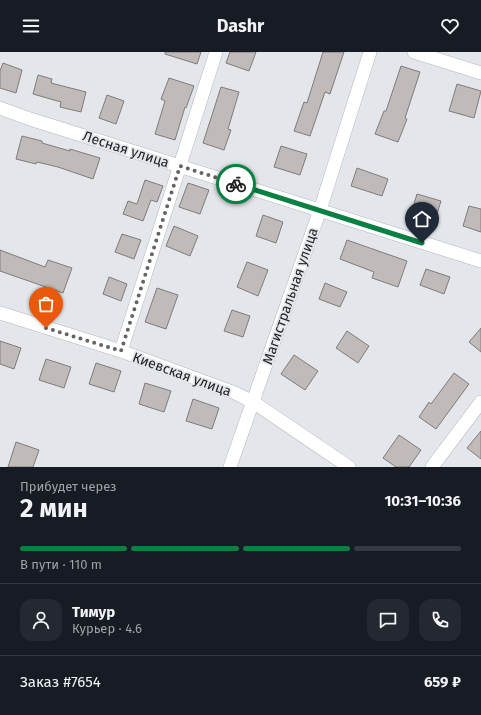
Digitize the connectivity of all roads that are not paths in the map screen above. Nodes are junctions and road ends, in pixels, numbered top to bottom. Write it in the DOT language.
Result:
graph roads {
  1 [pos="216,52"];
  2 [pos="370,52"];
  3 [pos="414,52"];
  4 [pos="481,73"];
  5 [pos="0,108"];
  6 [pos="180,166"];
  7 [pos="320,210"];
  8 [pos="481,262"];
  9 [pos="0,313"];
  10 [pos="121,351"];
  11 [pos="253,402"];
  12 [pos="481,402"];
  13 [pos="230,467"];
  14 [pos="349,467"];
  15 [pos="432,467"];
  1 -- 6 [label="street"];
  2 -- 7 [label="street, Магистральная улица"];
  3 -- 4 [label="street"];
  5 -- 6 [label="street, Лесная улица"];
  6 -- 7 [label="street, Лесная улица"];
  6 -- 10 [label="street"];
  7 -- 8 [label="street, Лесная улица"];
  7 -- 11 [label="street, Магистральная улица"];
  9 -- 10 [label="street, Киевская улица"];
  10 -- 11 [label="street, Киевская улица"];
  11 -- 13 [label="street, Магистральная улица"];
  11 -- 14 [label="street, Киевская улица"];
  12 -- 15 [label="street"];
}
